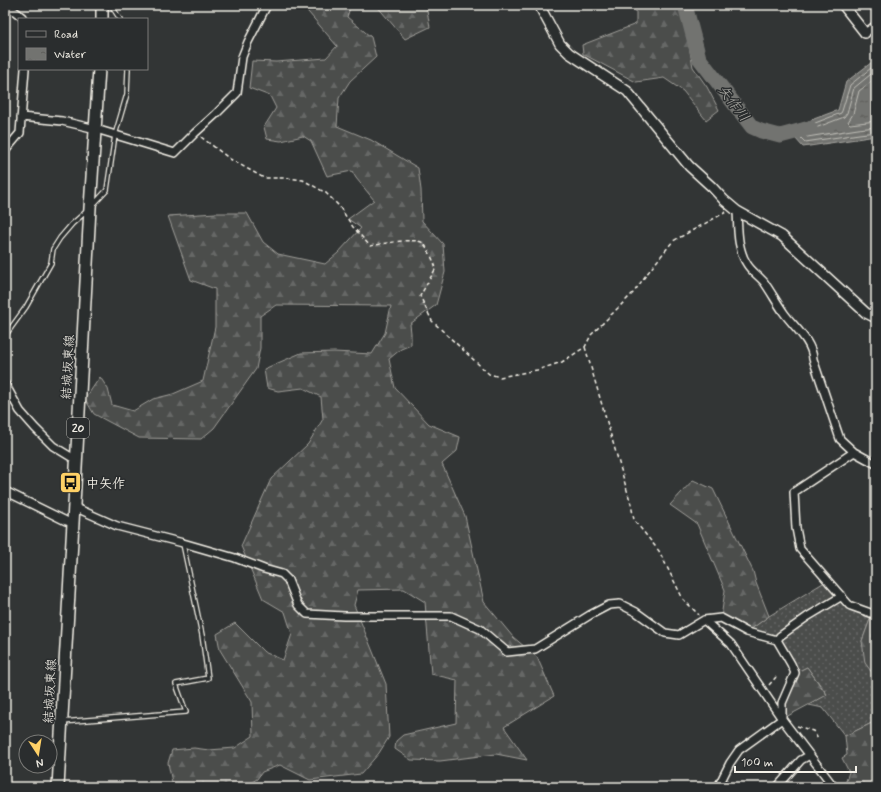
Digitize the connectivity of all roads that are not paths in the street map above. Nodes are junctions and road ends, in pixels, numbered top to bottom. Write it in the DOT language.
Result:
graph roads {
  1 [pos="7,5"];
  2 [pos="102,5"];
  3 [pos="111,5"];
  4 [pos="267,5"];
  5 [pos="539,5"];
  6 [pos="843,5"];
  7 [pos="22,18"];
  8 [pos="102,18"];
  9 [pos="119,18"];
  10 [pos="876,25"];
  11 [pos="865,34"];
  12 [pos="25,70"];
  13 [pos="99,70"];
  14 [pos="128,70"];
  15 [pos="21,117"];
  16 [pos="96,129"];
  17 [pos="115,135"];
  18 [pos="5,151"];
  19 [pos="90,208"];
  20 [pos="735,210"];
  21 [pos="876,318"];
  22 [pos="5,336"];
  23 [pos="5,384"];
  24 [pos="854,452"];
  25 [pos="76,460"];
  26 [pos="876,464"];
  27 [pos="5,491"];
  28 [pos="74,507"];
  29 [pos="74,523"];
  30 [pos="183,543"];
  31 [pos="842,596"];
  32 [pos="876,615"];
  33 [pos="704,620"];
  34 [pos="777,640"];
  35 [pos="782,719"];
  36 [pos="62,722"];
  37 [pos="810,755"];
  38 [pos="58,787"];
  39 [pos="718,787"];
  40 [pos="778,787"];
  41 [pos="834,787"];
  1 -- 7 [label="street"];
  2 -- 8 [label="main road"];
  3 -- 9 [label="lane"];
  4 -- 17 [label="street"];
  5 -- 20 [label="street"];
  6 -- 11 [label="street"];
  10 -- 11 [label="street"];
  12 -- 15 [label="street"];
  13 -- 16 [label="main road, 結城坂東線 / 20"];
  14 -- 17 [label="lane"];
  15 -- 16 [label="street"];
  15 -- 18 [label="street"];
  16 -- 17 [label="street"];
  16 -- 19 [label="main road, 結城坂東線 / 20"];
  17 -- 19 [label="lane"];
  19 -- 22 [label="lane"];
  19 -- 25 [label="main road, 結城坂東線 / 20"];
  20 -- 21 [label="street"];
  20 -- 24 [label="street"];
  23 -- 25 [label="street"];
  24 -- 26 [label="street"];
  24 -- 31 [label="street"];
  25 -- 28 [label="main road, 結城坂東線 / 20"];
  27 -- 29 [label="street"];
  28 -- 29 [label="main road, 結城坂東線 / 20"];
  28 -- 30 [label="street"];
  29 -- 36 [label="main road, 結城坂東線 / 20"];
  30 -- 33 [label="street"];
  30 -- 36 [label="lane"];
  31 -- 32 [label="street"];
  31 -- 34 [label="street"];
  33 -- 34 [label="street"];
  33 -- 35 [label="street"];
  34 -- 35 [label="street"];
  35 -- 37 [label="street"];
  35 -- 39 [label="street"];
  36 -- 38 [label="main road, 結城坂東線 / 20"];
  37 -- 40 [label="street"];
  37 -- 41 [label="street"];
}
